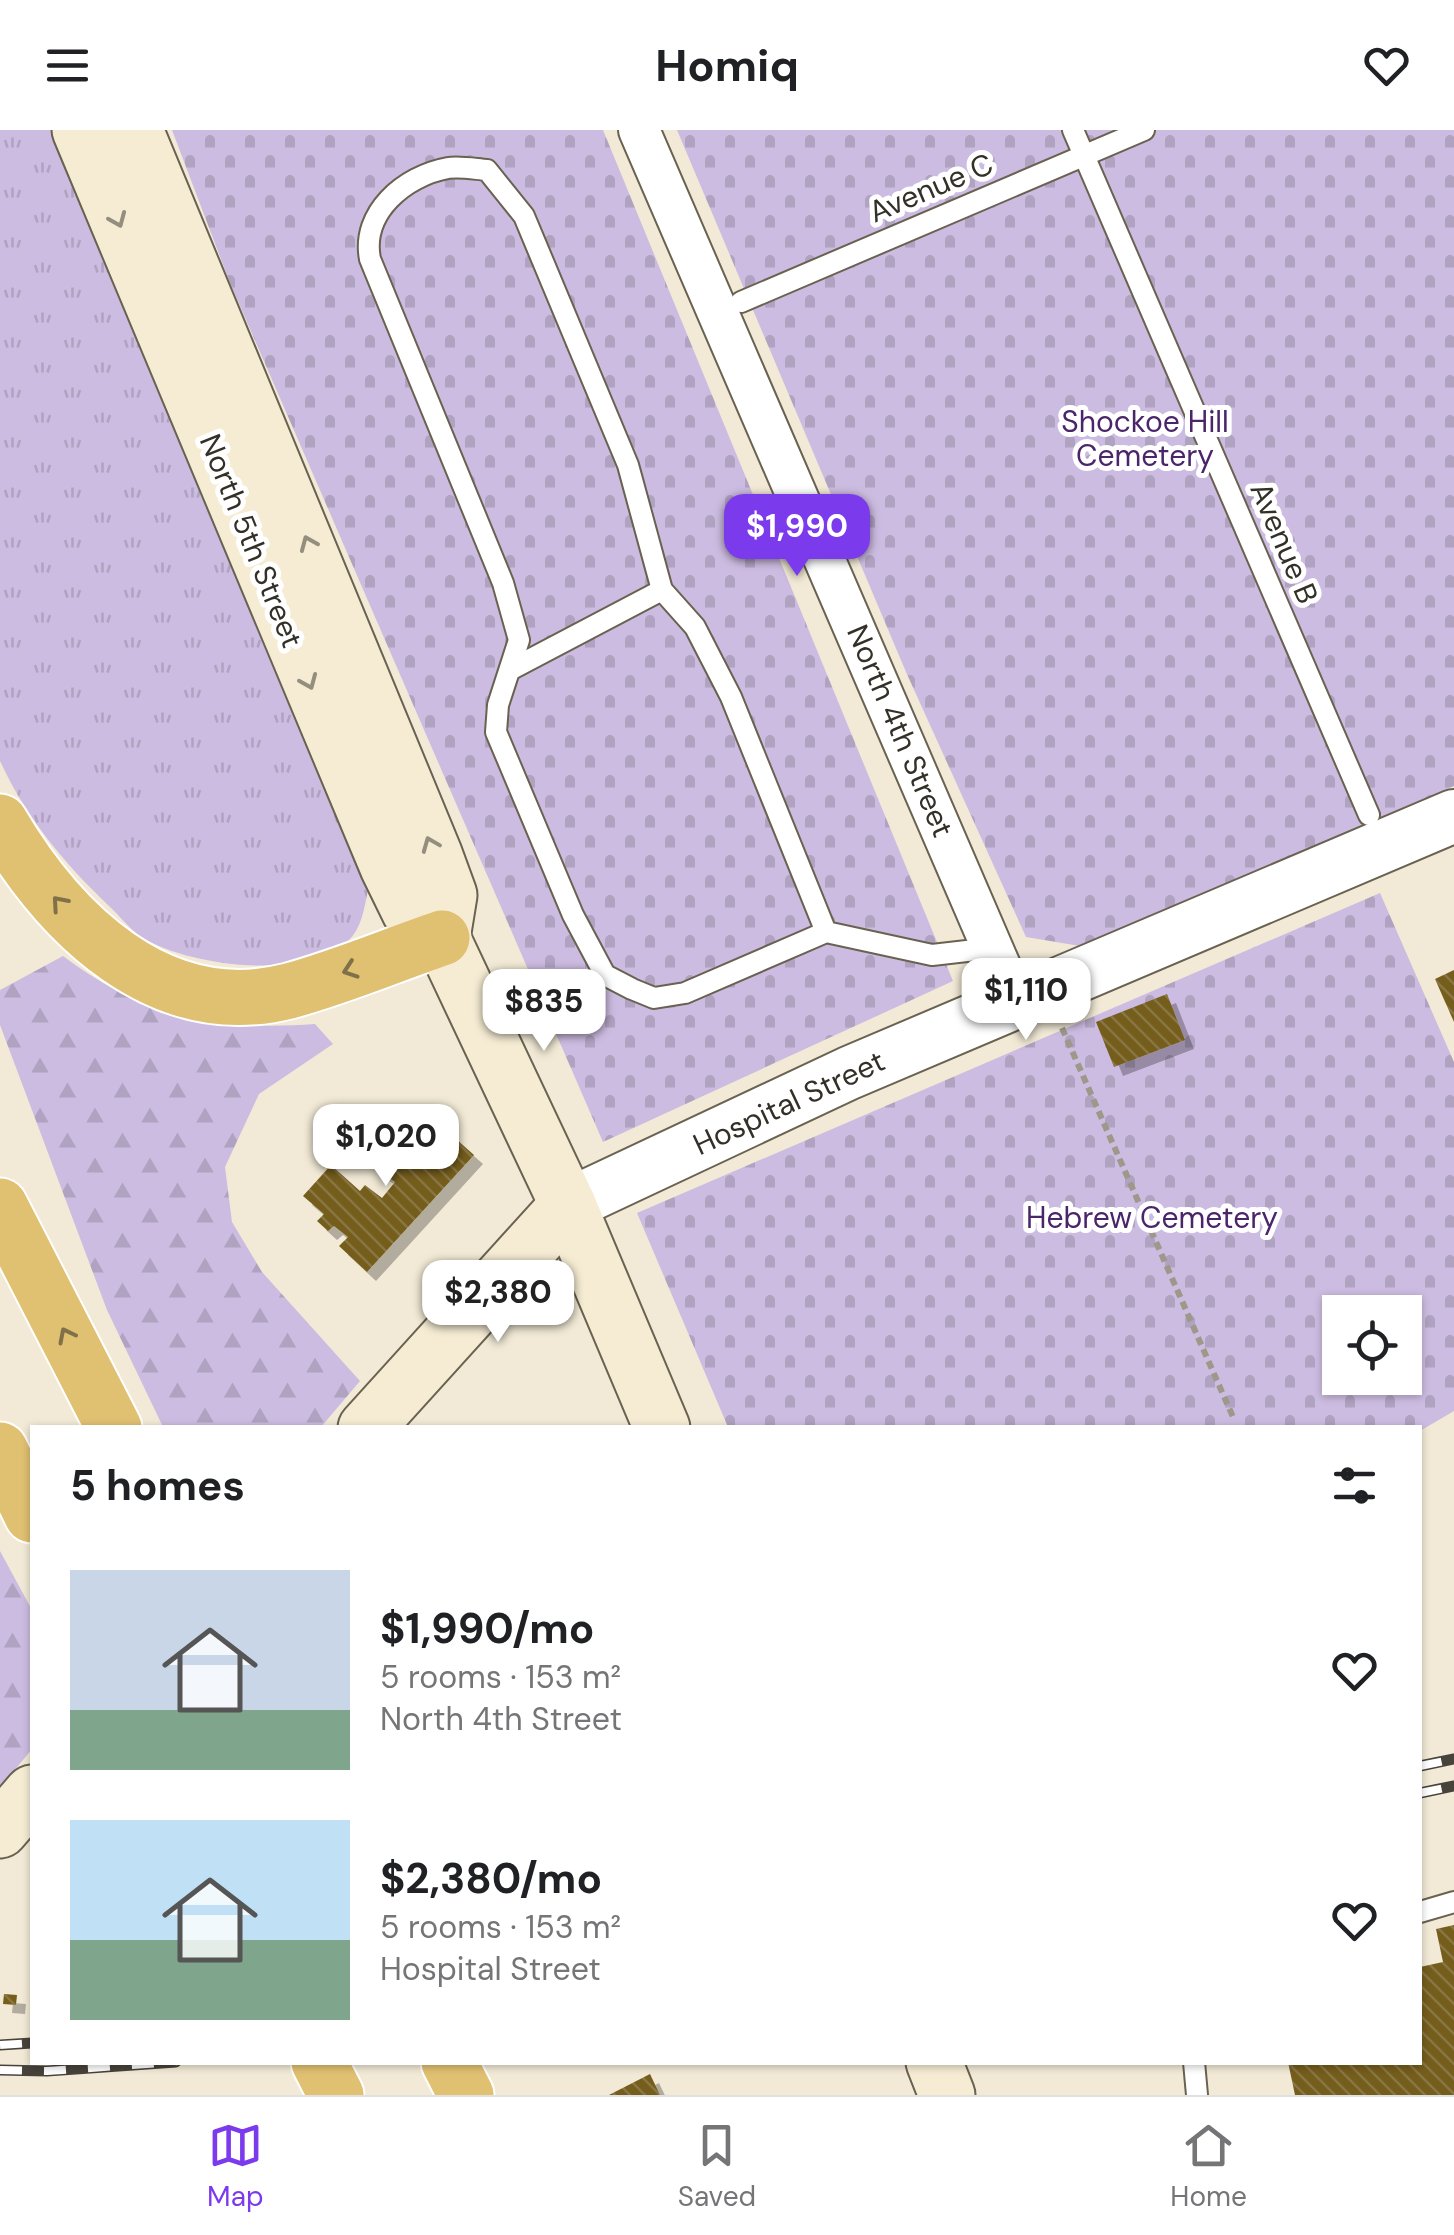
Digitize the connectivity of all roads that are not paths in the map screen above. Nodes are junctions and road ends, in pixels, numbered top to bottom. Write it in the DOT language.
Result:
graph roads {
  1 [pos="80,130"];
  2 [pos="135,130"];
  3 [pos="639,130"];
  4 [pos="1073,130"];
  5 [pos="1144,130"];
  6 [pos="1084,156"];
  7 [pos="741,302"];
  8 [pos="662,590"];
  9 [pos="510,670"];
  10 [pos="1369,815"];
  11 [pos="1454,816"];
  12 [pos="0,822"];
  13 [pos="826,932"];
  14 [pos="442,938"];
  15 [pos="993,948"];
  16 [pos="1030,996"];
  17 [pos="0,1176"];
  18 [pos="568,1205"];
  19 [pos="0,1206"];
  20 [pos="33,1269"];
  21 [pos="107,1414"];
  22 [pos="369,1425"];
  23 [pos="661,1425"];
  24 [pos="30,1795"];
  25 [pos="0,1830"];
  26 [pos="1454,1902"];
  27 [pos="1422,1911"];
  28 [pos="321,2065"];
  29 [pos="451,2065"];
  30 [pos="935,2065"];
  31 [pos="1194,2065"];
  32 [pos="336,2095"];
  33 [pos="466,2095"];
  34 [pos="948,2095"];
  35 [pos="1197,2095"];
  1 -- 14 [label="main road, North 5th Street, one-way"];
  14 -- 2 [label="main road, North 5th Street, one-way"];
  3 -- 15 [label="street, North 4th Street"];
  4 -- 6 [label="lane, Avenue B"];
  5 -- 6 [label="lane, Avenue C"];
  6 -- 7 [label="lane, Avenue C"];
  6 -- 10 [label="lane, Avenue B"];
  8 -- 9 [label="lane"];
  8 -- 9 [label="lane"];
  8 -- 13 [label="lane"];
  9 -- 13 [label="lane"];
  11 -- 16 [label="street, Hospital Street"];
  14 -- 12 [label="highway, one-way"];
  13 -- 15 [label="lane"];
  14 -- 18 [label="main road, North 5th Street"];
  15 -- 16 [label="street, North 4th Street"];
  16 -- 18 [label="street, Hospital Street"];
  17 -- 20 [label="highway"];
  18 -- 22 [label="main road, Hospital Street"];
  18 -- 23 [label="main road, North 5th Street"];
  19 -- 20 [label="highway"];
  21 -- 20 [label="highway, one-way"];
  24 -- 25 [label="main road"];
  26 -- 27 [label="lane"];
  28 -- 32 [label="highway"];
  29 -- 33 [label="highway"];
  30 -- 34 [label="main road"];
  31 -- 35 [label="lane"];
}
